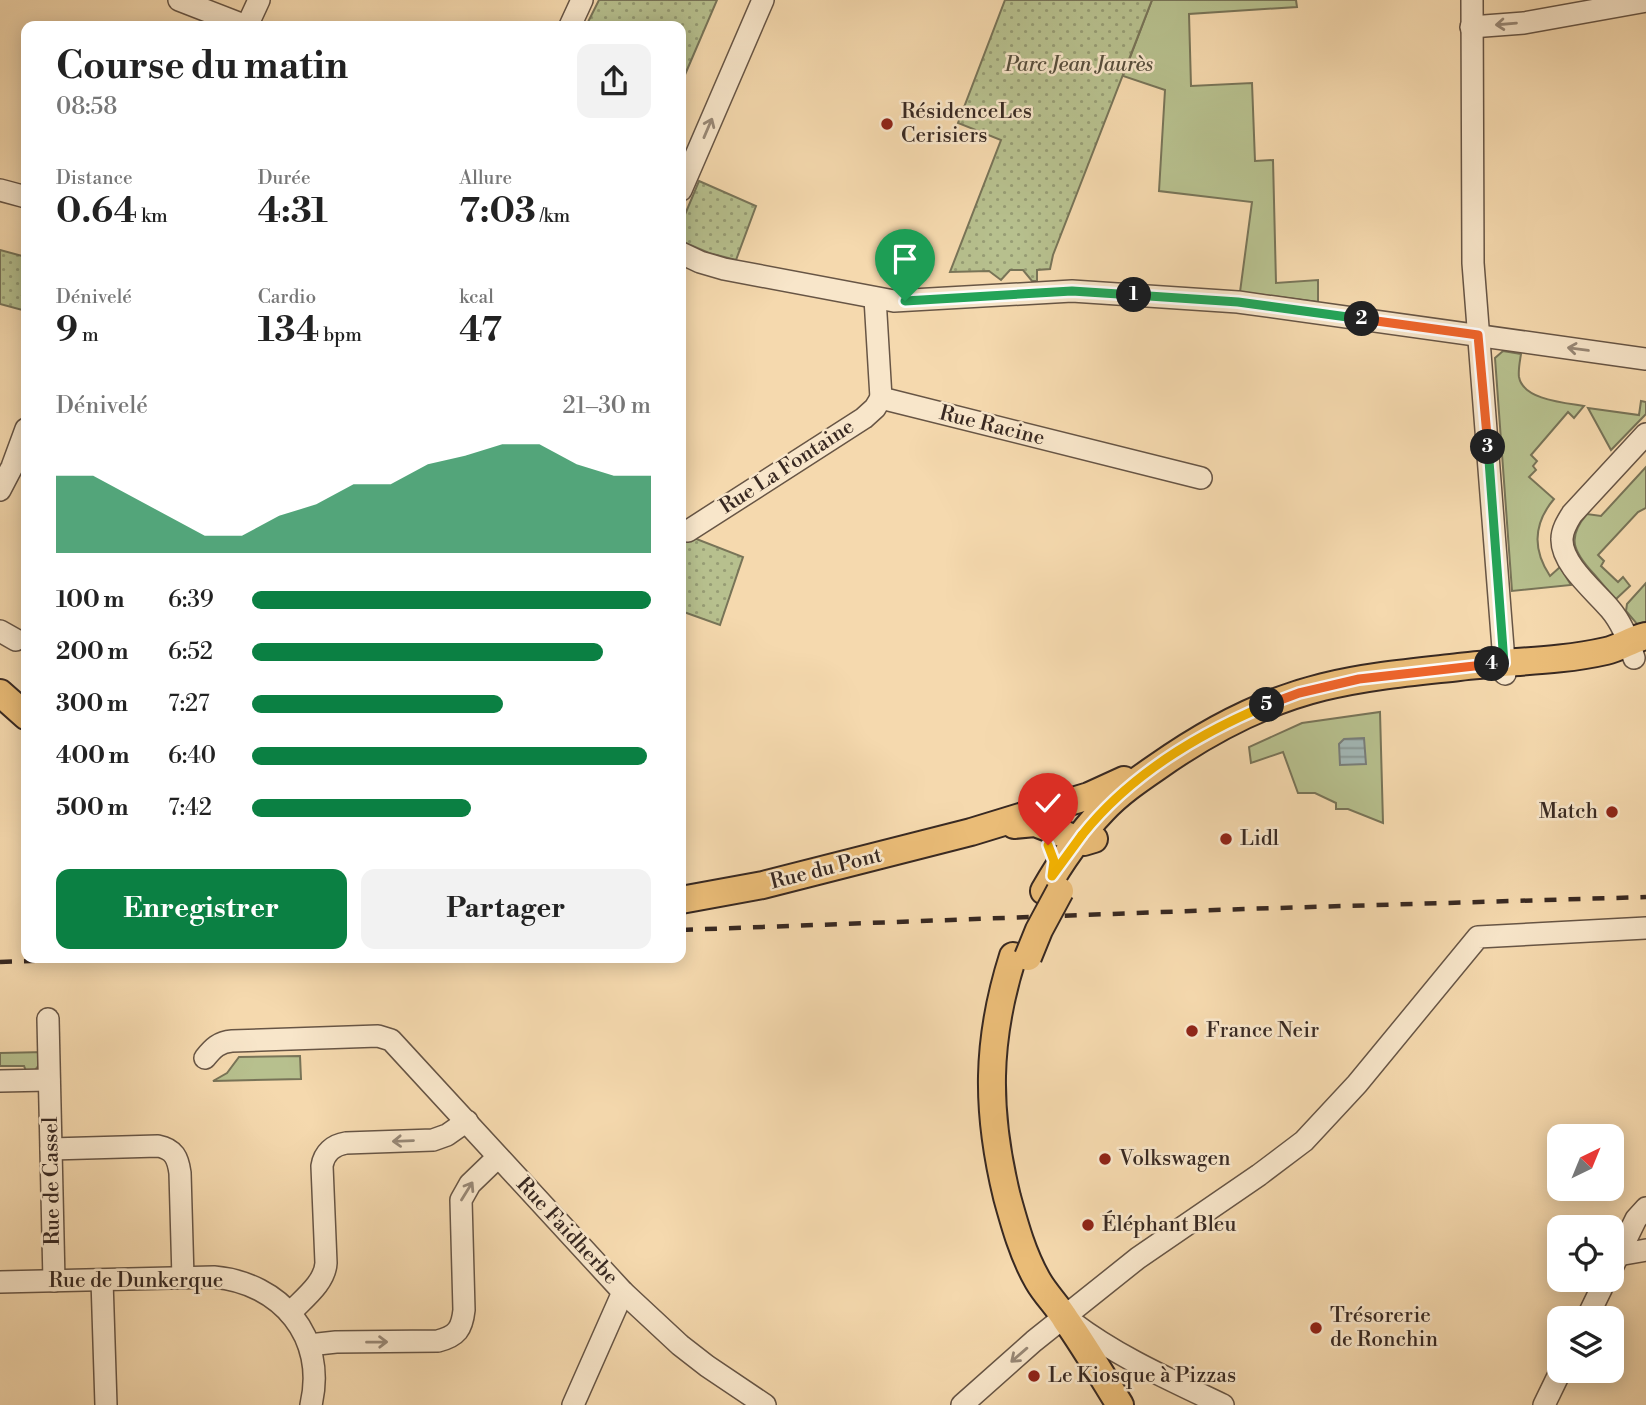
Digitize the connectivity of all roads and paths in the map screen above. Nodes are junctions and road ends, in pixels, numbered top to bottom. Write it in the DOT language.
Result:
graph roads {
  1 [pos="179,0"];
  2 [pos="259,0"];
  3 [pos="582,0"];
  4 [pos="763,0"];
  5 [pos="1472,0"];
  6 [pos="1646,1"];
  7 [pos="233,21"];
  8 [pos="248,21"];
  9 [pos="572,21"];
  10 [pos="1471,27"];
  11 [pos="686,178"];
  12 [pos="0,190"];
  13 [pos="21,196"];
  14 [pos="686,255"];
  15 [pos="875,298"];
  16 [pos="1478,335"];
  17 [pos="1646,359"];
  18 [pos="881,398"];
  19 [pos="1646,434"];
  20 [pos="21,446"];
  21 [pos="1201,478"];
  22 [pos="0,490"];
  23 [pos="688,531"];
  24 [pos="1639,648"];
  25 [pos="1505,668"];
  26 [pos="0,693"];
  27 [pos="21,712"];
  28 [pos="1203,736"];
  29 [pos="1037,812"];
  30 [pos="1006,827"];
  31 [pos="971,832"];
  32 [pos="1087,837"];
  33 [pos="1052,887"];
  34 [pos="686,899"];
  35 [pos="1646,928"];
  36 [pos="1021,957"];
  37 [pos="48,1019"];
  38 [pos="205,1058"];
  39 [pos="50,1080"];
  40 [pos="0,1081"];
  41 [pos="467,1121"];
  42 [pos="51,1149"];
  43 [pos="498,1157"];
  44 [pos="1646,1208"];
  45 [pos="1624,1243"];
  46 [pos="1646,1250"];
  47 [pos="1624,1258"];
  48 [pos="183,1278"];
  49 [pos="102,1280"];
  50 [pos="54,1281"];
  51 [pos="0,1282"];
  52 [pos="623,1292"];
  53 [pos="290,1313"];
  54 [pos="1065,1317"];
  55 [pos="309,1345"];
  56 [pos="1555,1383"];
  57 [pos="106,1405"];
  58 [pos="311,1405"];
  59 [pos="573,1405"];
  60 [pos="765,1405"];
  61 [pos="962,1405"];
  62 [pos="1120,1405"];
  63 [pos="1223,1405"];
  64 [pos="1544,1405"];
  1 -- 7 [label="street"];
  2 -- 8 [label="street"];
  3 -- 9 [label="street"];
  11 -- 4 [label="street, one-way"];
  5 -- 10 [label="street"];
  6 -- 10 [label="street, one-way"];
  10 -- 16 [label="street"];
  12 -- 13 [label="street"];
  14 -- 15 [label="street"];
  15 -- 16 [label="street"];
  15 -- 18 [label="street"];
  17 -- 16 [label="street, one-way"];
  16 -- 25 [label="street"];
  18 -- 21 [label="street, Rue Racine"];
  18 -- 23 [label="street, Rue La Fontaine"];
  19 -- 24 [label="street"];
  20 -- 22 [label="street"];
  24 -- 25 [label="main road"];
  25 -- 28 [label="main road"];
  25 -- 32 [label="main road"];
  26 -- 27 [label="main road"];
  28 -- 29 [label="main road, Rue du Pont"];
  28 -- 32 [label="main road"];
  29 -- 31 [label="main road, Rue du Pont"];
  29 -- 32 [label="main road, Rue du Pont"];
  30 -- 31 [label="main road, Rue du Pont"];
  30 -- 32 [label="main road, Rue du Pont"];
  30 -- 33 [label="main road, Rue du Pont"];
  31 -- 34 [label="main road, Rue du Pont"];
  32 -- 33 [label="main road"];
  33 -- 36 [label="main road"];
  35 -- 54 [label="street"];
  36 -- 54 [label="main road"];
  36 -- 54 [label="main road"];
  37 -- 39 [label="street, Rue de Cassel"];
  38 -- 41 [label="street, Rue Faidherbe"];
  39 -- 40 [label="street"];
  39 -- 42 [label="street, Rue de Cassel"];
  41 -- 43 [label="street, Rue Faidherbe"];
  41 -- 53 [label="street, one-way"];
  42 -- 48 [label="street"];
  42 -- 50 [label="street, Rue de Cassel"];
  43 -- 52 [label="street, Rue Faidherbe"];
  55 -- 43 [label="street, one-way"];
  44 -- 45 [label="street"];
  46 -- 47 [label="street"];
  48 -- 49 [label="street, Rue de Dunkerque"];
  48 -- 53 [label="street, Rue de Dunkerque"];
  49 -- 50 [label="street, Rue de Dunkerque"];
  49 -- 57 [label="street"];
  50 -- 51 [label="street, Rue de Dunkerque"];
  52 -- 59 [label="street"];
  52 -- 60 [label="street, Rue Faidherbe"];
  53 -- 55 [label="street, Rue de Dunkerque"];
  54 -- 61 [label="street, one-way"];
  54 -- 62 [label="main road"];
  54 -- 63 [label="street"];
  55 -- 58 [label="street, Rue de Dunkerque"];
  56 -- 64 [label="street"];
}
